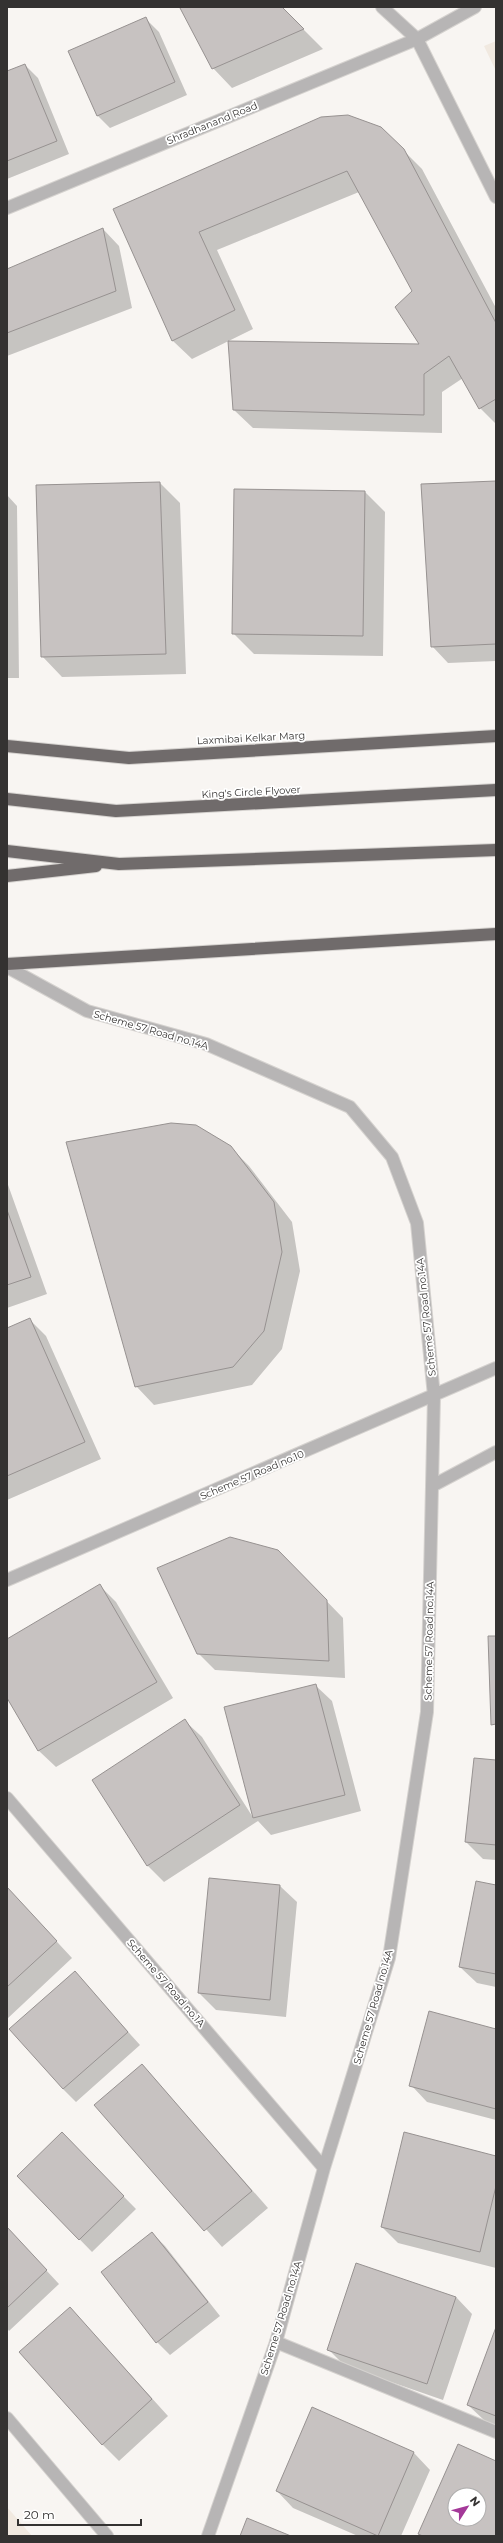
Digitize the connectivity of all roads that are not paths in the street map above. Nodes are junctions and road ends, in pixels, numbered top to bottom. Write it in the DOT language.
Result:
graph roads {
  1 [pos="382,7"];
  2 [pos="475,7"];
  3 [pos="417,39"];
  4 [pos="496,197"];
  5 [pos="7,208"];
  6 [pos="496,736"];
  7 [pos="7,746"];
  8 [pos="496,790"];
  9 [pos="7,799"];
  10 [pos="496,850"];
  11 [pos="7,851"];
  12 [pos="119,864"];
  13 [pos="7,876"];
  14 [pos="496,934"];
  15 [pos="7,966"];
  16 [pos="496,1368"];
  17 [pos="434,1396"];
  18 [pos="496,1452"];
  19 [pos="432,1486"];
  20 [pos="7,1580"];
  21 [pos="7,1798"];
  22 [pos="324,2168"];
  23 [pos="276,2342"];
  24 [pos="7,2418"];
  25 [pos="496,2432"];
  26 [pos="107,2536"];
  27 [pos="208,2536"];
  1 -- 3 [label="street"];
  2 -- 3 [label="street, Shradhanand Road"];
  3 -- 4 [label="street"];
  3 -- 5 [label="street, Shradhanand Road"];
  6 -- 7 [label="highway, Laxmibai Kelkar Marg"];
  8 -- 9 [label="highway, King's Circle Flyover"];
  10 -- 12 [label="highway"];
  11 -- 12 [label="highway"];
  12 -- 13 [label="highway"];
  14 -- 15 [label="highway"];
  15 -- 17 [label="street, Scheme 57 Road no.14A"];
  16 -- 17 [label="street, Scheme 57 Road no.10"];
  17 -- 19 [label="street, Scheme 57 Road no.14A"];
  17 -- 20 [label="street, Scheme 57 Road no.10"];
  18 -- 19 [label="street"];
  19 -- 22 [label="street, Scheme 57 Road no.14A"];
  21 -- 22 [label="street, Scheme 57 Road no.1A"];
  22 -- 23 [label="street, Scheme 57 Road no.14A"];
  23 -- 25 [label="street"];
  23 -- 27 [label="street, Scheme 57 Road no.14A"];
  24 -- 26 [label="street"];
}
